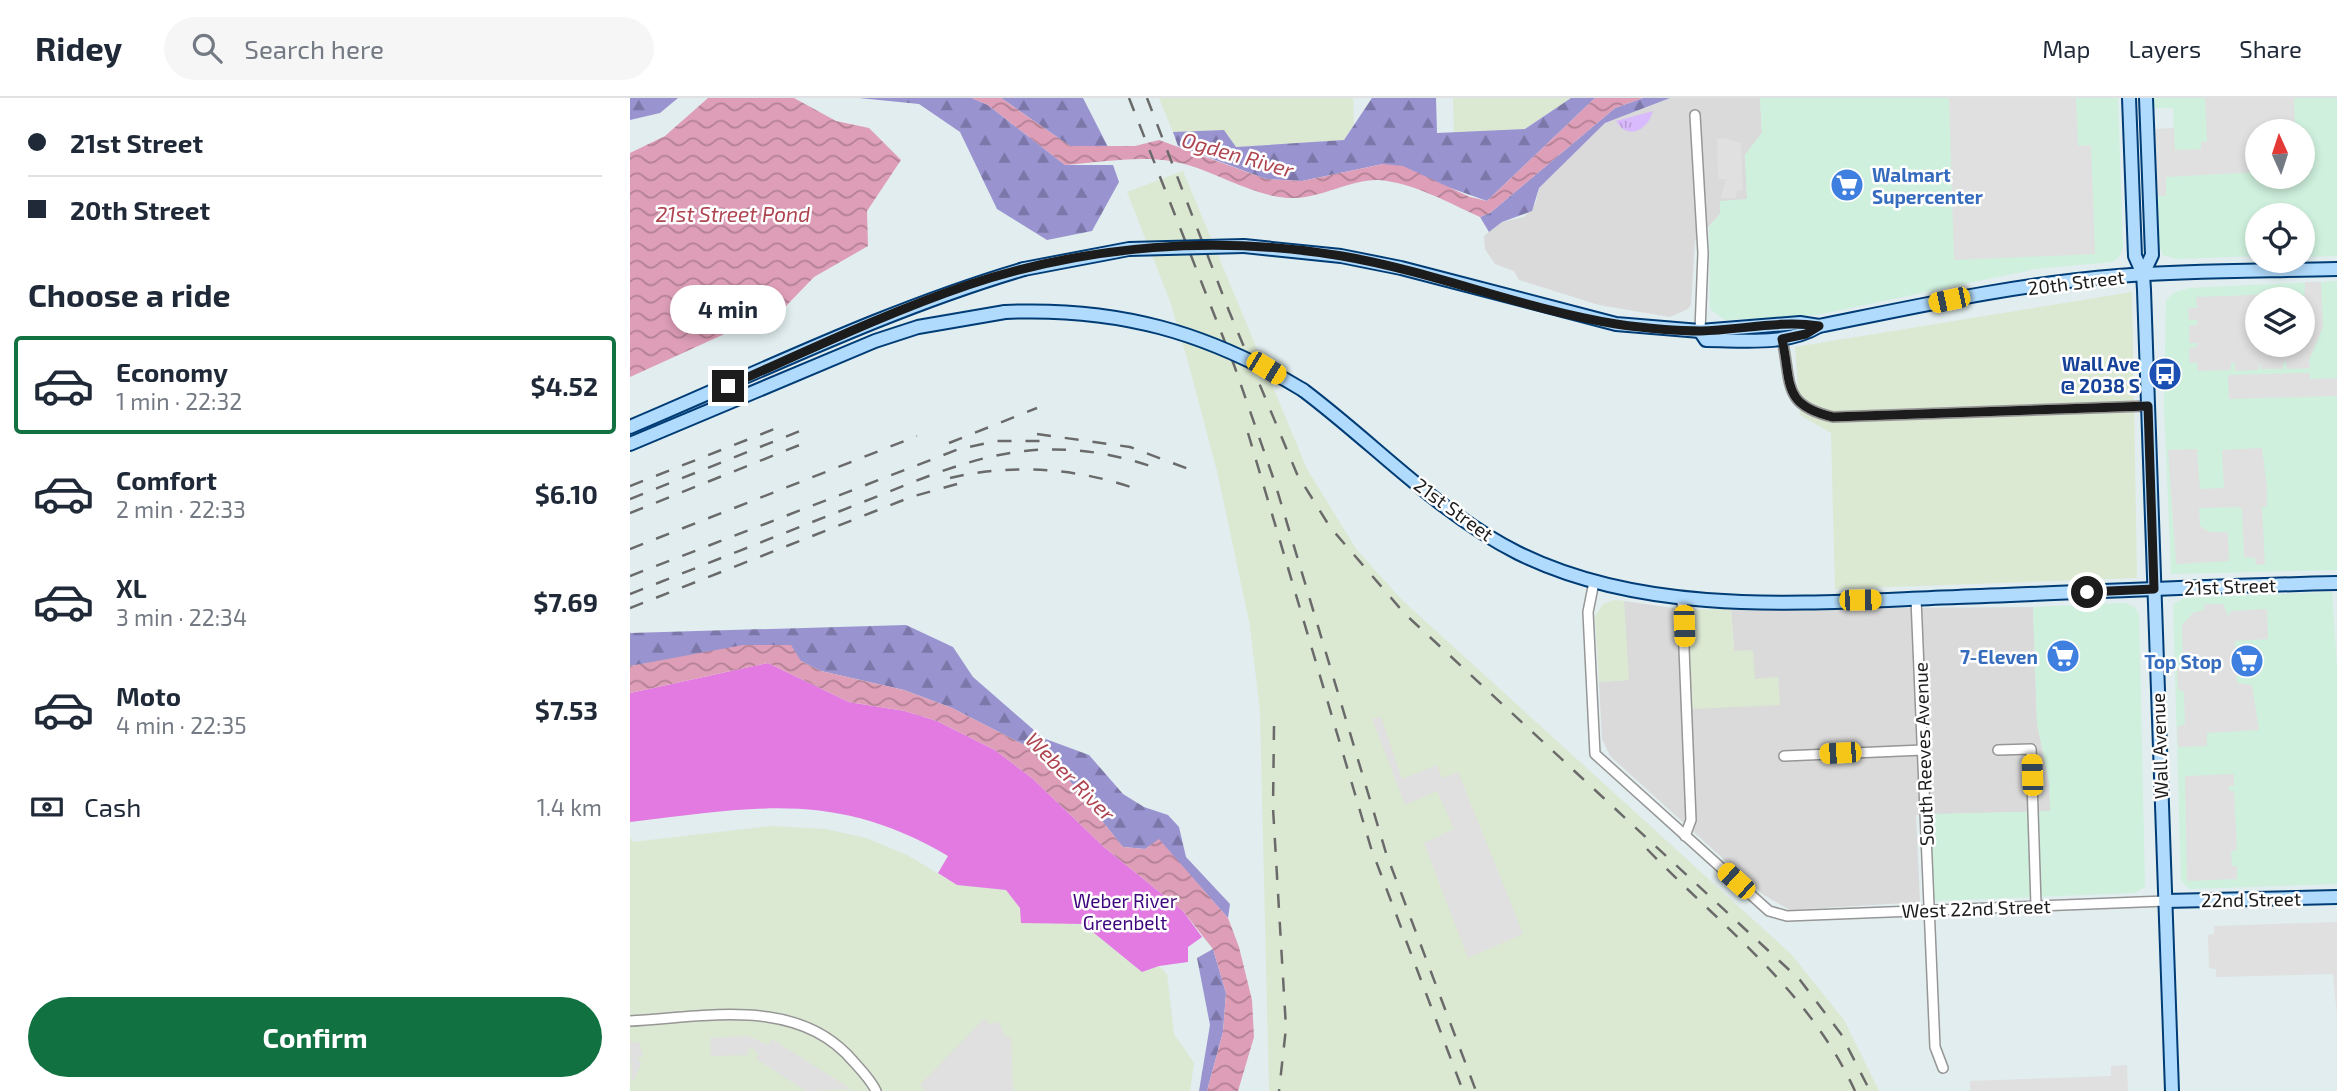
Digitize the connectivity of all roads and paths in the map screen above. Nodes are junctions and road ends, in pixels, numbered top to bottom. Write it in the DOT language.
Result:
graph roads {
  1 [pos="2129,98"];
  2 [pos="2146,98"];
  3 [pos="1695,115"];
  4 [pos="2337,269"];
  5 [pos="2143,274"];
  6 [pos="1819,326"];
  7 [pos="1700,331"];
  8 [pos="1782,339"];
  9 [pos="2148,406"];
  10 [pos="630,427"];
  11 [pos="630,444"];
  12 [pos="1594,582"];
  13 [pos="2337,583"];
  14 [pos="2154,589"];
  15 [pos="1682,599"];
  16 [pos="1916,599"];
  17 [pos="1923,750"];
  18 [pos="1998,750"];
  19 [pos="1784,756"];
  20 [pos="1685,836"];
  21 [pos="2337,897"];
  22 [pos="2165,901"];
  23 [pos="2036,905"];
  24 [pos="1928,910"];
  25 [pos="630,1021"];
  26 [pos="1943,1068"];
  27 [pos="876,1091"];
  28 [pos="2172,1091"];
  1 -- 5 [label="main road, Wall Avenue"];
  2 -- 5 [label="main road, Wall Avenue"];
  3 -- 7 [label="street"];
  4 -- 5 [label="main road, 20th Street"];
  5 -- 6 [label="main road, 20th Street"];
  5 -- 9 [label="main road, Wall Avenue"];
  6 -- 7 [label="main road, 20th Street"];
  6 -- 8 [label="main road, 20th Street"];
  7 -- 8 [label="main road, 20th Street"];
  7 -- 10 [label="main road, 20th Street, bridge"];
  8 -- 9 [label="street"];
  9 -- 14 [label="main road, Wall Avenue"];
  11 -- 12 [label="main road, 21st Street, bridge"];
  12 -- 15 [label="main road, 21st Street"];
  12 -- 20 [label="street"];
  13 -- 14 [label="main road, 21st Street"];
  14 -- 16 [label="main road, 21st Street"];
  14 -- 22 [label="main road, Wall Avenue"];
  15 -- 16 [label="main road, 21st Street"];
  15 -- 20 [label="street"];
  16 -- 17 [label="street, South Reeves Avenue"];
  17 -- 19 [label="street"];
  17 -- 24 [label="street, South Reeves Avenue"];
  18 -- 23 [label="street"];
  20 -- 24 [label="street, West 22nd Street"];
  21 -- 22 [label="main road, 22nd Street"];
  22 -- 23 [label="street, West 22nd Street"];
  22 -- 28 [label="main road, Wall Avenue"];
  23 -- 24 [label="street, West 22nd Street"];
  24 -- 26 [label="street, South Reeves Avenue"];
  25 -- 27 [label="street"];
}
